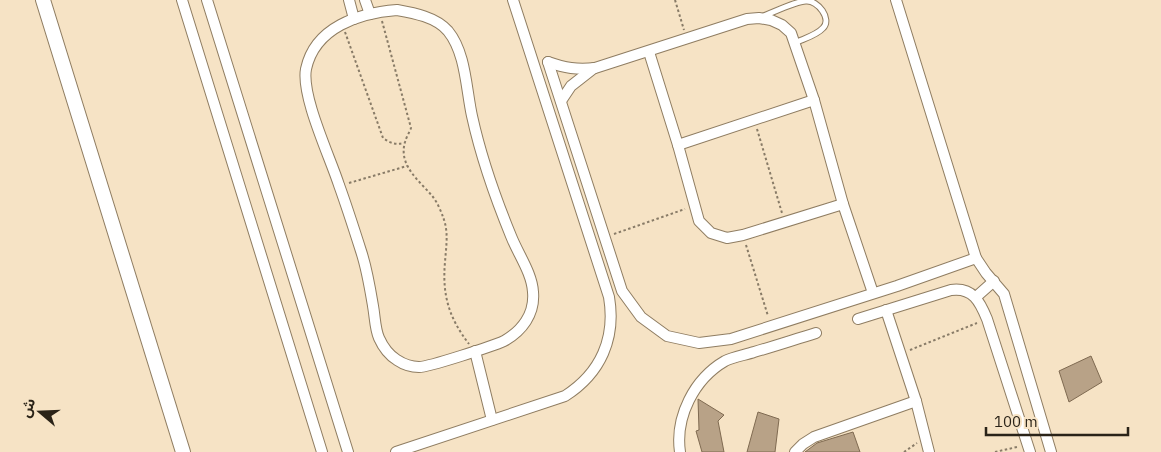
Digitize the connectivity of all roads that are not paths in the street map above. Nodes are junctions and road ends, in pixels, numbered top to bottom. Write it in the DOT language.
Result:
graph roads {
  1 [pos="42,0"];
  2 [pos="182,0"];
  3 [pos="207,0"];
  4 [pos="349,0"];
  5 [pos="365,0"];
  6 [pos="513,0"];
  7 [pos="896,0"];
  8 [pos="374,13"];
  9 [pos="759,18"];
  10 [pos="354,19"];
  11 [pos="794,44"];
  12 [pos="649,52"];
  13 [pos="595,68"];
  14 [pos="814,100"];
  15 [pos="561,101"];
  16 [pos="678,145"];
  17 [pos="844,204"];
  18 [pos="976,258"];
  19 [pos="994,281"];
  20 [pos="873,293"];
  21 [pos="976,297"];
  22 [pos="886,310"];
  23 [pos="858,319"];
  24 [pos="816,333"];
  25 [pos="474,351"];
  26 [pos="916,400"];
  27 [pos="492,420"];
  28 [pos="1029,448"];
  29 [pos="183,452"];
  30 [pos="322,452"];
  31 [pos="348,452"];
  32 [pos="396,452"];
  33 [pos="680,452"];
  34 [pos="795,452"];
  35 [pos="929,452"];
  36 [pos="1051,452"];
  1 -- 29 [label="street"];
  2 -- 30 [label="street"];
  3 -- 31 [label="street"];
  4 -- 10 [label="street"];
  5 -- 8 [label="street"];
  6 -- 27 [label="street"];
  7 -- 18 [label="street"];
  8 -- 10 [label="street"];
  8 -- 25 [label="street"];
  9 -- 11 [label="street"];
  9 -- 11 [label="lane"];
  9 -- 12 [label="street"];
  10 -- 25 [label="street"];
  11 -- 14 [label="street"];
  12 -- 13 [label="street"];
  12 -- 16 [label="street"];
  13 -- 15 [label="street"];
  13 -- 15 [label="street"];
  14 -- 16 [label="street"];
  14 -- 17 [label="street"];
  15 -- 20 [label="street"];
  16 -- 17 [label="street"];
  17 -- 20 [label="street"];
  18 -- 19 [label="street"];
  18 -- 20 [label="street"];
  19 -- 21 [label="street"];
  19 -- 36 [label="street"];
  21 -- 22 [label="street"];
  21 -- 28 [label="street"];
  22 -- 23 [label="street"];
  22 -- 26 [label="street"];
  24 -- 33 [label="street"];
  25 -- 27 [label="street"];
  26 -- 34 [label="street"];
  26 -- 35 [label="street"];
  27 -- 32 [label="street"];
}
